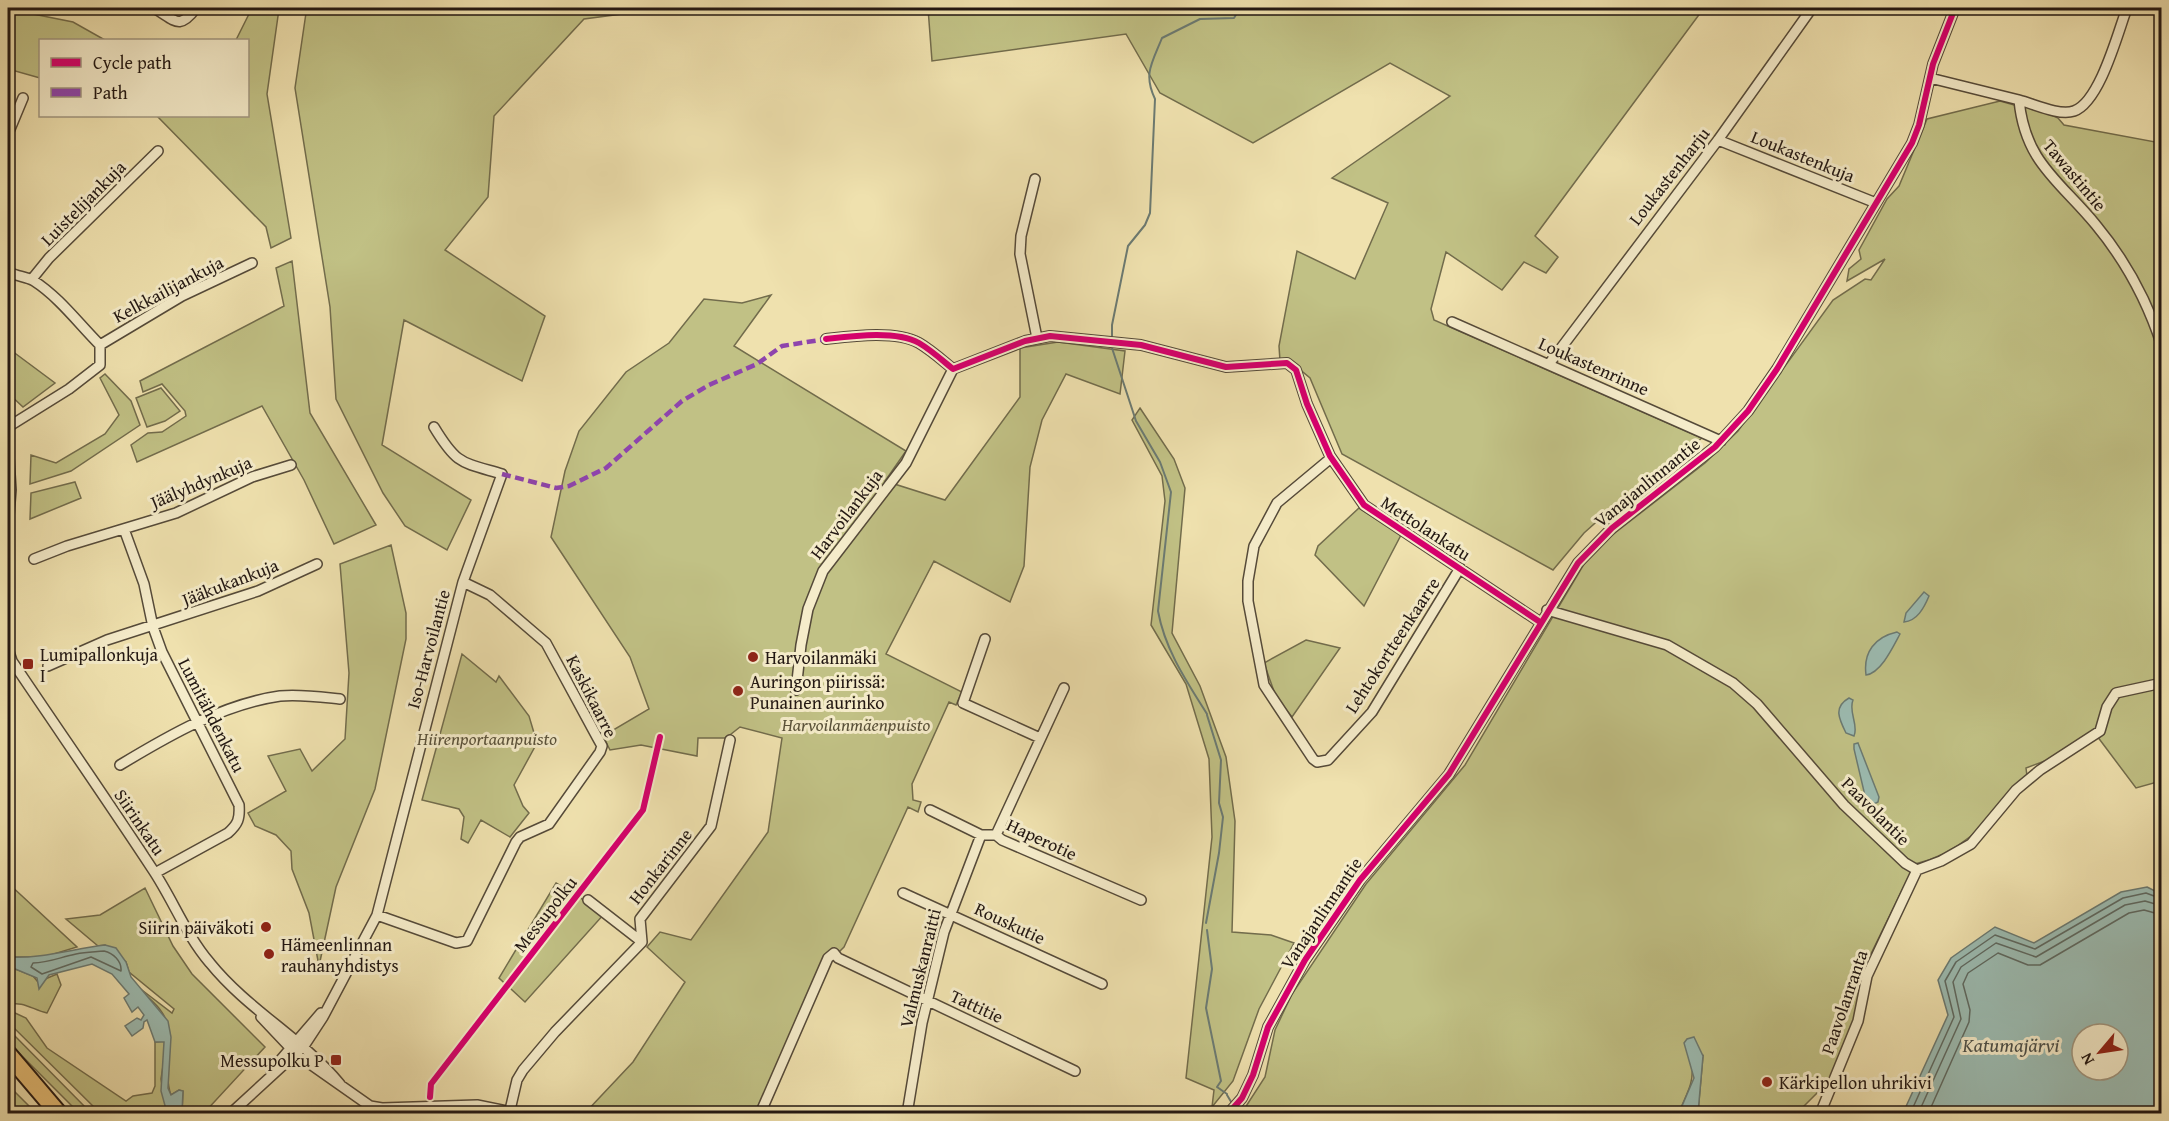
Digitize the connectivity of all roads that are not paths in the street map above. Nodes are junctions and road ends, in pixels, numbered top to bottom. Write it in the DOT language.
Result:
graph roads {
  1 [pos="196,8"];
  2 [pos="1812,8"];
  3 [pos="1955,8"];
  4 [pos="2127,8"];
  5 [pos="160,9"];
  6 [pos="1930,78"];
  7 [pos="23,98"];
  8 [pos="2019,100"];
  9 [pos="8,134"];
  10 [pos="1718,140"];
  11 [pos="158,151"];
  12 [pos="1035,179"];
  13 [pos="1876,203"];
  14 [pos="252,263"];
  15 [pos="8,271"];
  16 [pos="32,279"];
  17 [pos="1452,322"];
  18 [pos="826,339"];
  19 [pos="1037,339"];
  20 [pos="100,345"];
  21 [pos="2162,346"];
  22 [pos="1550,364"];
  23 [pos="953,369"];
  24 [pos="8,427"];
  25 [pos="434,427"];
  26 [pos="1721,441"];
  27 [pos="8,443"];
  28 [pos="1331,458"];
  29 [pos="291,465"];
  30 [pos="8,527"];
  31 [pos="124,529"];
  32 [pos="34,559"];
  33 [pos="317,564"];
  34 [pos="1460,568"];
  35 [pos="463,582"];
  36 [pos="1547,610"];
  37 [pos="1540,622"];
  38 [pos="153,627"];
  39 [pos="985,639"];
  40 [pos="8,649"];
  41 [pos="48,666"];
  42 [pos="2162,683"];
  43 [pos="1064,688"];
  44 [pos="796,690"];
  45 [pos="340,699"];
  46 [pos="197,723"];
  47 [pos="1040,738"];
  48 [pos="730,740"];
  49 [pos="120,765"];
  50 [pos="930,810"];
  51 [pos="981,835"];
  52 [pos="996,835"];
  53 [pos="1917,870"];
  54 [pos="155,873"];
  55 [pos="903,893"];
  56 [pos="588,900"];
  57 [pos="1141,900"];
  58 [pos="950,914"];
  59 [pos="377,915"];
  60 [pos="642,942"];
  61 [pos="1102,984"];
  62 [pos="927,1001"];
  63 [pos="253,1007"];
  64 [pos="300,1042"];
  65 [pos="292,1051"];
  66 [pos="8,1054"];
  67 [pos="23,1071"];
  68 [pos="1075,1071"];
  69 [pos="340,1084"];
  70 [pos="510,1110"];
  71 [pos="59,1113"];
  72 [pos="70,1113"];
  73 [pos="230,1113"];
  74 [pos="522,1113"];
  75 [pos="760,1113"];
  76 [pos="907,1113"];
  77 [pos="1228,1113"];
  78 [pos="1820,1113"];
  1 -- 5 [label="street"];
  2 -- 10 [label="street, Loukastenharju"];
  3 -- 6 [label="street, Vanajanlinnantie"];
  4 -- 8 [label="street"];
  6 -- 8 [label="street"];
  6 -- 13 [label="street, Vanajanlinnantie"];
  7 -- 9 [label="street"];
  8 -- 21 [label="street, Tawastintie"];
  10 -- 13 [label="street, Loukastenkuja"];
  10 -- 22 [label="street, Loukastenharju"];
  11 -- 16 [label="street, Luistelijankuja"];
  12 -- 19 [label="street"];
  13 -- 26 [label="street, Vanajanlinnantie"];
  14 -- 20 [label="street, Kelkkailijankuja"];
  15 -- 16 [label="street"];
  16 -- 20 [label="street"];
  17 -- 22 [label="street, Loukastenrinne"];
  18 -- 23 [label="street"];
  19 -- 23 [label="street"];
  19 -- 28 [label="street, Mettolankatu"];
  20 -- 24 [label="street"];
  22 -- 26 [label="street, Loukastenrinne"];
  23 -- 44 [label="street, Harvoilankuja"];
  25 -- 35 [label="street, Iso-Harvoilantie"];
  26 -- 36 [label="street, Vanajanlinnantie"];
  27 -- 30 [label="street"];
  28 -- 34 [label="street, Mettolankatu"];
  28 -- 34 [label="street, Lehtokortteenkaarre"];
  29 -- 31 [label="street, Jäälyhdynkuja"];
  31 -- 32 [label="street, Jäälyhdynkuja"];
  31 -- 38 [label="street, Lumitähdenkatu"];
  33 -- 38 [label="street, Jääkukankuja"];
  34 -- 37 [label="street, Mettolankatu"];
  35 -- 59 [label="street, Iso-Harvoilantie"];
  35 -- 59 [label="street, Kaskikaarre"];
  36 -- 37 [label="street, Vanajanlinnantie"];
  36 -- 53 [label="street, Paavolantie"];
  37 -- 77 [label="street, Vanajanlinnantie"];
  38 -- 41 [label="street, Jääkukankuja"];
  38 -- 46 [label="street, Lumitähdenkatu"];
  39 -- 47 [label="street"];
  40 -- 54 [label="street, Siirinkatu"];
  42 -- 53 [label="street, Paavolantie"];
  43 -- 47 [label="street"];
  45 -- 46 [label="street"];
  46 -- 49 [label="street"];
  46 -- 54 [label="street, Lumitähdenkatu"];
  47 -- 52 [label="street"];
  48 -- 60 [label="street, Honkarinne"];
  50 -- 51 [label="street, Haperotie"];
  51 -- 52 [label="street, Haperotie"];
  51 -- 58 [label="street, Valmuskanraitti"];
  52 -- 57 [label="street, Haperotie"];
  53 -- 78 [label="street, Paavolanranta"];
  54 -- 63 [label="street, Siirinkatu"];
  55 -- 58 [label="street, Rouskutie"];
  56 -- 60 [label="street"];
  58 -- 61 [label="street, Rouskutie"];
  58 -- 62 [label="street, Valmuskanraitti"];
  59 -- 64 [label="street, Iso-Harvoilantie"];
  60 -- 70 [label="street"];
  62 -- 68 [label="street, Tattitie"];
  62 -- 75 [label="street, Tattitie"];
  62 -- 76 [label="street, Valmuskanraitti"];
  63 -- 64 [label="street, Siirinkatu"];
  63 -- 65 [label="street, Siirinkatu"];
  64 -- 65 [label="street, Iso-Harvoilantie"];
  64 -- 69 [label="street"];
  65 -- 69 [label="street"];
  65 -- 73 [label="street, Iso-Harvoilantie"];
  66 -- 67 [label="highway"];
  67 -- 71 [label="highway"];
  67 -- 72 [label="highway"];
  69 -- 70 [label="street"];
  70 -- 74 [label="street"];
}
